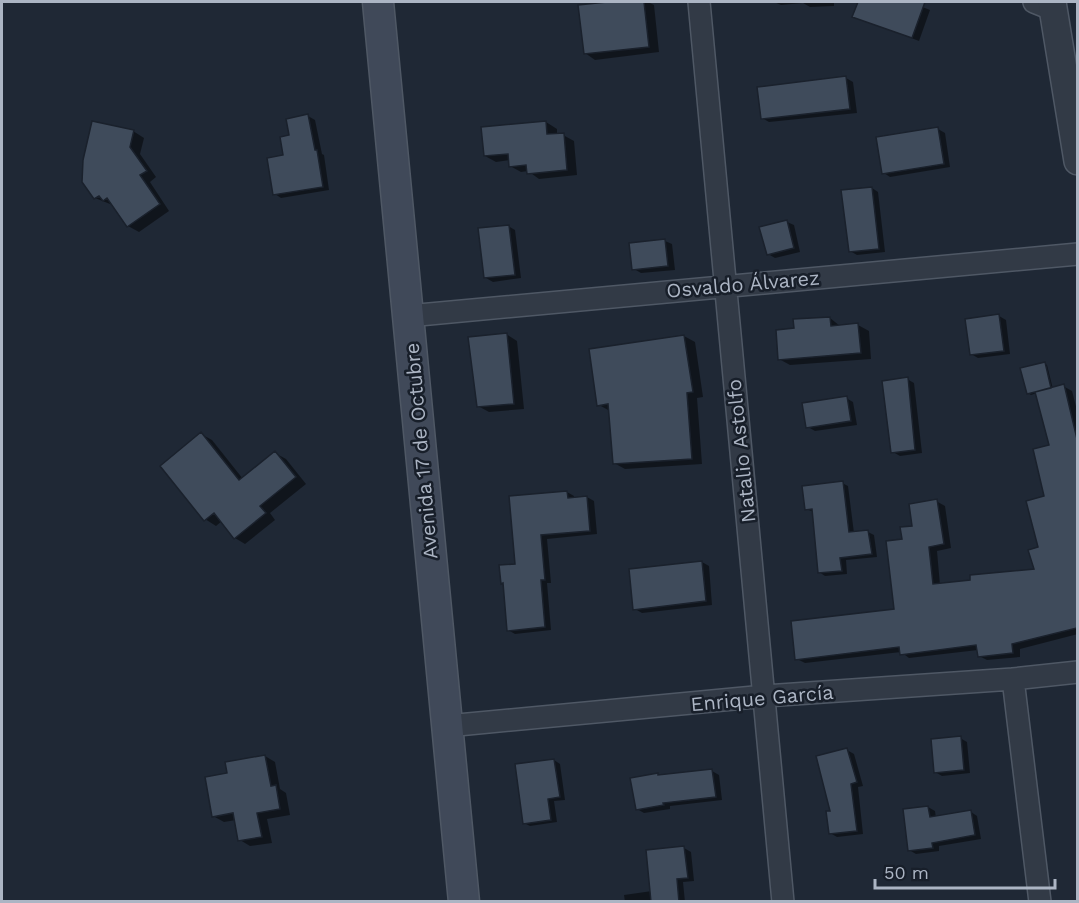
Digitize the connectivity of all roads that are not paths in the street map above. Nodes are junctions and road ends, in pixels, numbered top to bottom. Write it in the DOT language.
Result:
graph roads {
  1 [pos="378,2"];
  2 [pos="699,2"];
  3 [pos="1054,8"];
  4 [pos="1077,161"];
  5 [pos="1077,254"];
  6 [pos="725,286"];
  7 [pos="408,316"];
  8 [pos="1077,672"];
  9 [pos="1013,679"];
  10 [pos="765,696"];
  11 [pos="447,726"];
  12 [pos="464,902"];
  13 [pos="783,902"];
  14 [pos="1040,902"];
  1 -- 7 [label="main road, Avenida 17 de Octubre"];
  2 -- 6 [label="street, Natalio Astolfo"];
  3 -- 4 [label="street"];
  5 -- 6 [label="street, Osvaldo Álvarez"];
  6 -- 7 [label="street, Osvaldo Álvarez"];
  6 -- 10 [label="street, Natalio Astolfo"];
  7 -- 11 [label="main road, Avenida 17 de Octubre"];
  8 -- 9 [label="street, Enrique García"];
  9 -- 10 [label="street, Enrique García"];
  9 -- 14 [label="street"];
  10 -- 11 [label="street, Enrique García"];
  10 -- 13 [label="street, Natalio Astolfo"];
  11 -- 12 [label="main road, Avenida 17 de Octubre"];
}
